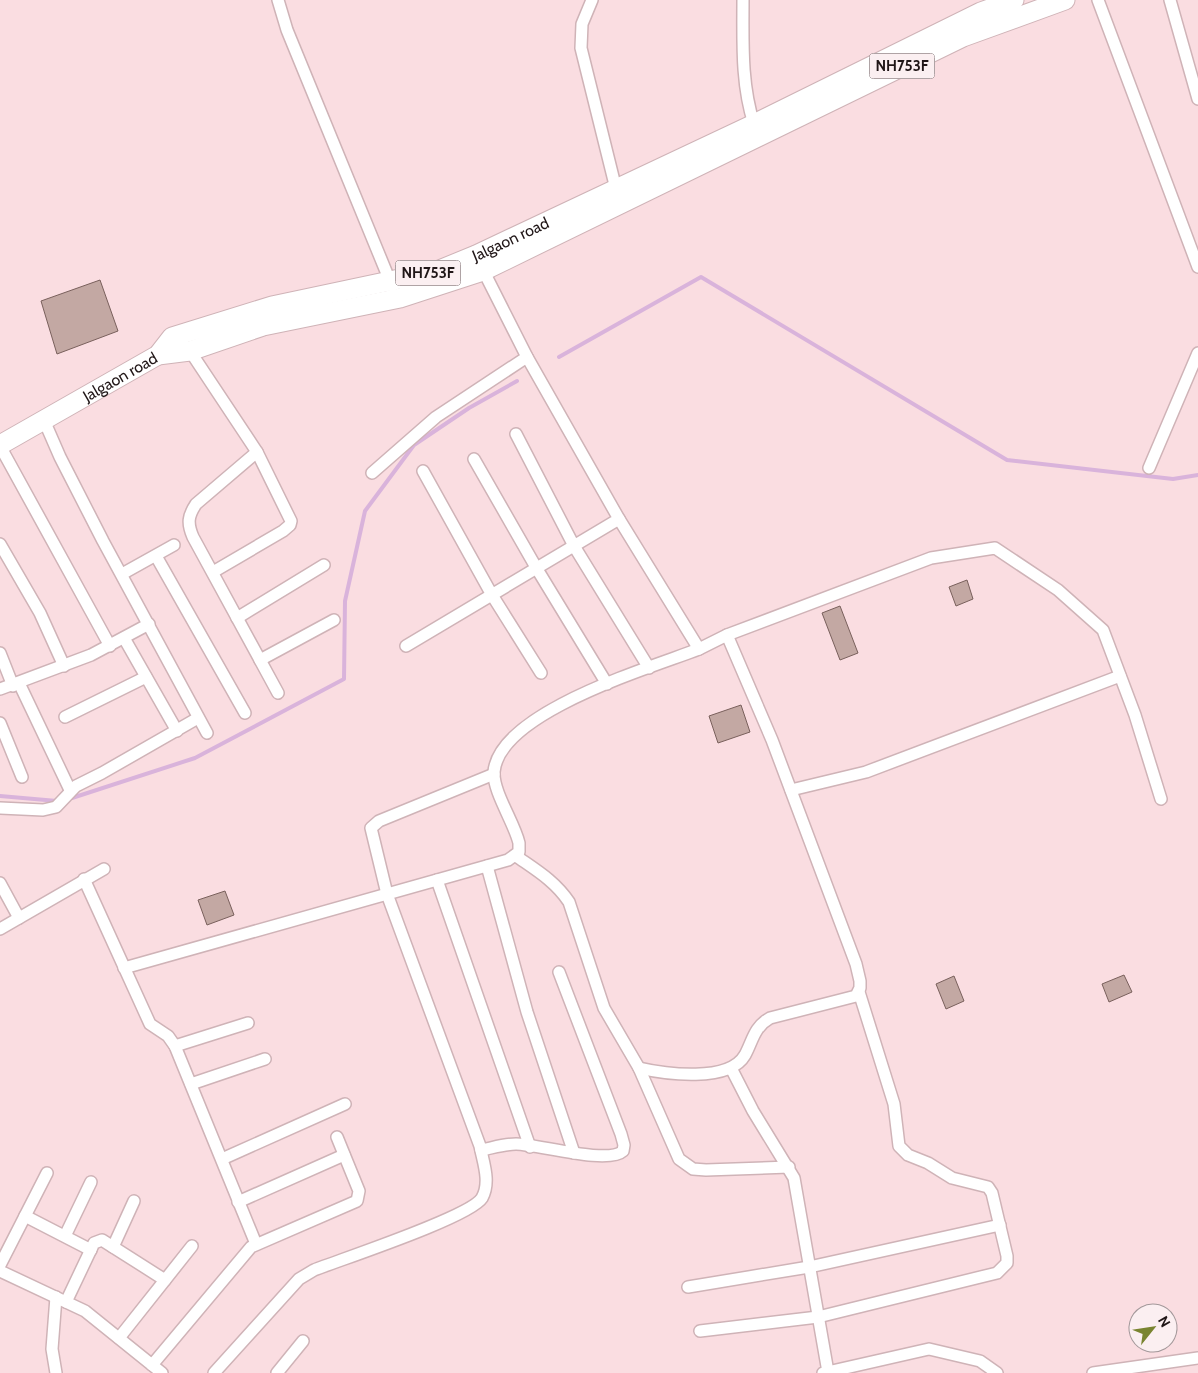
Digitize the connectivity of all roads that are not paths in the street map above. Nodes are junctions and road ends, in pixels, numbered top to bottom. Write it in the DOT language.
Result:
graph roads {
  1 [pos="278,0"];
  2 [pos="592,0"];
  3 [pos="743,0"];
  4 [pos="1014,0"];
  5 [pos="1065,0"];
  6 [pos="1098,0"];
  7 [pos="1170,0"];
  8 [pos="928,45"];
  9 [pos="1198,99"];
  10 [pos="754,124"];
  11 [pos="740,137"];
  12 [pos="619,196"];
  13 [pos="479,263"];
  14 [pos="1198,267"];
  15 [pos="393,291"];
  16 [pos="190,350"];
  17 [pos="1198,353"];
  18 [pos="158,355"];
  19 [pos="527,357"];
  20 [pos="43,418"];
  21 [pos="516,434"];
  22 [pos="0,446"];
  23 [pos="257,452"];
  24 [pos="474,459"];
  25 [pos="1149,468"];
  26 [pos="423,470"];
  27 [pos="372,473"];
  28 [pos="620,519"];
  29 [pos="0,544"];
  30 [pos="174,546"];
  31 [pos="574,546"];
  32 [pos="156,556"];
  33 [pos="324,565"];
  34 [pos="537,569"];
  35 [pos="213,572"];
  36 [pos="122,574"];
  37 [pos="492,595"];
  38 [pos="237,618"];
  39 [pos="334,620"];
  40 [pos="149,624"];
  41 [pos="727,635"];
  42 [pos="124,638"];
  43 [pos="110,646"];
  44 [pos="406,646"];
  45 [pos="699,650"];
  46 [pos="0,654"];
  47 [pos="260,660"];
  48 [pos="64,666"];
  49 [pos="649,668"];
  50 [pos="541,673"];
  51 [pos="1120,676"];
  52 [pos="146,677"];
  53 [pos="607,684"];
  54 [pos="16,685"];
  55 [pos="0,689"];
  56 [pos="278,693"];
  57 [pos="245,713"];
  58 [pos="65,717"];
  59 [pos="198,718"];
  60 [pos="0,723"];
  61 [pos="177,731"];
  62 [pos="207,733"];
  63 [pos="494,774"];
  64 [pos="22,777"];
  65 [pos="70,790"];
  66 [pos="791,790"];
  67 [pos="1161,799"];
  68 [pos="0,808"];
  69 [pos="516,856"];
  70 [pos="487,866"];
  71 [pos="104,869"];
  72 [pos="84,879"];
  73 [pos="437,880"];
  74 [pos="0,883"];
  75 [pos="387,894"];
  76 [pos="19,918"];
  77 [pos="0,929"];
  78 [pos="124,968"];
  79 [pos="559,972"];
  80 [pos="859,992"];
  81 [pos="248,1023"];
  82 [pos="175,1046"];
  83 [pos="265,1059"];
  84 [pos="639,1068"];
  85 [pos="730,1068"];
  86 [pos="191,1084"];
  87 [pos="345,1104"];
  88 [pos="336,1137"];
  89 [pos="530,1147"];
  90 [pos="481,1150"];
  91 [pos="574,1153"];
  92 [pos="344,1155"];
  93 [pos="222,1159"];
  94 [pos="789,1167"];
  95 [pos="47,1173"];
  96 [pos="91,1182"];
  97 [pos="134,1201"];
  98 [pos="238,1202"];
  99 [pos="25,1216"];
  100 [pos="1000,1225"];
  101 [pos="65,1236"];
  102 [pos="256,1244"];
  103 [pos="192,1246"];
  104 [pos="112,1247"];
  105 [pos="91,1250"];
  106 [pos="0,1265"];
  107 [pos="809,1267"];
  108 [pos="0,1271"];
  109 [pos="165,1280"];
  110 [pos="688,1287"];
  111 [pos="61,1300"];
  112 [pos="818,1317"];
  113 [pos="700,1331"];
  114 [pos="119,1338"];
  115 [pos="303,1341"];
  116 [pos="1198,1358"];
  117 [pos="152,1365"];
  118 [pos="826,1372"];
  119 [pos="55,1373"];
  120 [pos="162,1373"];
  121 [pos="214,1373"];
  122 [pos="277,1373"];
  123 [pos="997,1373"];
  124 [pos="1093,1373"];
  1 -- 15 [label="street"];
  2 -- 12 [label="street"];
  3 -- 10 [label="street"];
  4 -- 8 [label="highway, Jalgaon road / NH753F"];
  5 -- 8 [label="highway, NH753F"];
  6 -- 14 [label="street"];
  7 -- 9 [label="street"];
  8 -- 10 [label="highway, Jalgaon road / NH753F"];
  8 -- 11 [label="highway, NH753F"];
  10 -- 11 [label="highway, Jalgaon road / NH753F"];
  11 -- 12 [label="highway, Jalgaon road / NH753F"];
  12 -- 13 [label="highway, Jalgaon road / NH753F"];
  13 -- 15 [label="highway, Jalgaon road / NH753F"];
  13 -- 19 [label="street"];
  15 -- 16 [label="highway, NH753F"];
  15 -- 18 [label="highway, Jalgaon road / NH753F"];
  16 -- 18 [label="highway, NH753F"];
  16 -- 23 [label="street"];
  17 -- 25 [label="street"];
  18 -- 20 [label="highway, Jalgaon road / NH753F"];
  19 -- 27 [label="street"];
  19 -- 28 [label="street"];
  20 -- 22 [label="highway, Jalgaon road / NH753F"];
  20 -- 36 [label="street"];
  21 -- 31 [label="street"];
  22 -- 43 [label="street"];
  23 -- 35 [label="street"];
  23 -- 35 [label="street"];
  24 -- 34 [label="street"];
  26 -- 37 [label="street"];
  28 -- 31 [label="street"];
  28 -- 45 [label="street"];
  29 -- 48 [label="street"];
  30 -- 32 [label="street"];
  31 -- 34 [label="street"];
  31 -- 49 [label="street"];
  32 -- 36 [label="street"];
  32 -- 57 [label="street"];
  33 -- 38 [label="street"];
  34 -- 37 [label="street"];
  34 -- 53 [label="street"];
  35 -- 38 [label="street"];
  36 -- 40 [label="street"];
  37 -- 44 [label="street"];
  37 -- 50 [label="street"];
  38 -- 47 [label="street"];
  39 -- 47 [label="street"];
  40 -- 42 [label="street"];
  40 -- 59 [label="street"];
  41 -- 45 [label="street"];
  41 -- 51 [label="street"];
  41 -- 66 [label="street"];
  42 -- 43 [label="street"];
  42 -- 52 [label="street"];
  43 -- 48 [label="street"];
  45 -- 49 [label="street"];
  46 -- 54 [label="street"];
  47 -- 56 [label="street"];
  48 -- 54 [label="street"];
  49 -- 53 [label="street"];
  51 -- 66 [label="street"];
  51 -- 67 [label="street"];
  52 -- 58 [label="street"];
  52 -- 61 [label="street"];
  53 -- 63 [label="street"];
  54 -- 55 [label="street"];
  54 -- 65 [label="street"];
  59 -- 61 [label="street"];
  59 -- 62 [label="street"];
  60 -- 64 [label="street"];
  61 -- 65 [label="street"];
  63 -- 69 [label="street"];
  63 -- 75 [label="street"];
  65 -- 68 [label="street"];
  66 -- 80 [label="street"];
  69 -- 70 [label="street"];
  69 -- 84 [label="street"];
  70 -- 73 [label="street"];
  70 -- 91 [label="street"];
  71 -- 72 [label="street"];
  72 -- 76 [label="street"];
  72 -- 78 [label="street"];
  73 -- 75 [label="street"];
  73 -- 89 [label="street"];
  74 -- 76 [label="street"];
  75 -- 78 [label="street"];
  75 -- 90 [label="street"];
  76 -- 77 [label="street"];
  78 -- 82 [label="street"];
  79 -- 91 [label="street"];
  80 -- 85 [label="street"];
  80 -- 100 [label="street"];
  81 -- 82 [label="street"];
  82 -- 86 [label="street"];
  83 -- 86 [label="street"];
  84 -- 85 [label="street"];
  84 -- 94 [label="street"];
  85 -- 94 [label="street"];
  86 -- 93 [label="street"];
  87 -- 93 [label="street"];
  88 -- 92 [label="street"];
  89 -- 90 [label="street"];
  89 -- 91 [label="street"];
  90 -- 121 [label="street"];
  92 -- 98 [label="street"];
  92 -- 102 [label="street"];
  93 -- 98 [label="street"];
  94 -- 107 [label="street"];
  95 -- 99 [label="street"];
  96 -- 101 [label="street"];
  97 -- 104 [label="street"];
  98 -- 102 [label="street"];
  99 -- 101 [label="street"];
  99 -- 106 [label="street"];
  100 -- 107 [label="street"];
  100 -- 112 [label="street"];
  101 -- 105 [label="street"];
  102 -- 117 [label="street"];
  103 -- 109 [label="street"];
  104 -- 105 [label="street"];
  104 -- 109 [label="street"];
  105 -- 111 [label="street"];
  107 -- 110 [label="street"];
  107 -- 112 [label="street"];
  108 -- 111 [label="street"];
  109 -- 114 [label="street"];
  111 -- 114 [label="street"];
  111 -- 119 [label="street"];
  112 -- 113 [label="street"];
  112 -- 118 [label="street"];
  114 -- 117 [label="street"];
  115 -- 122 [label="street"];
  116 -- 124 [label="street"];
  117 -- 120 [label="street"];
  118 -- 123 [label="street"];
}
